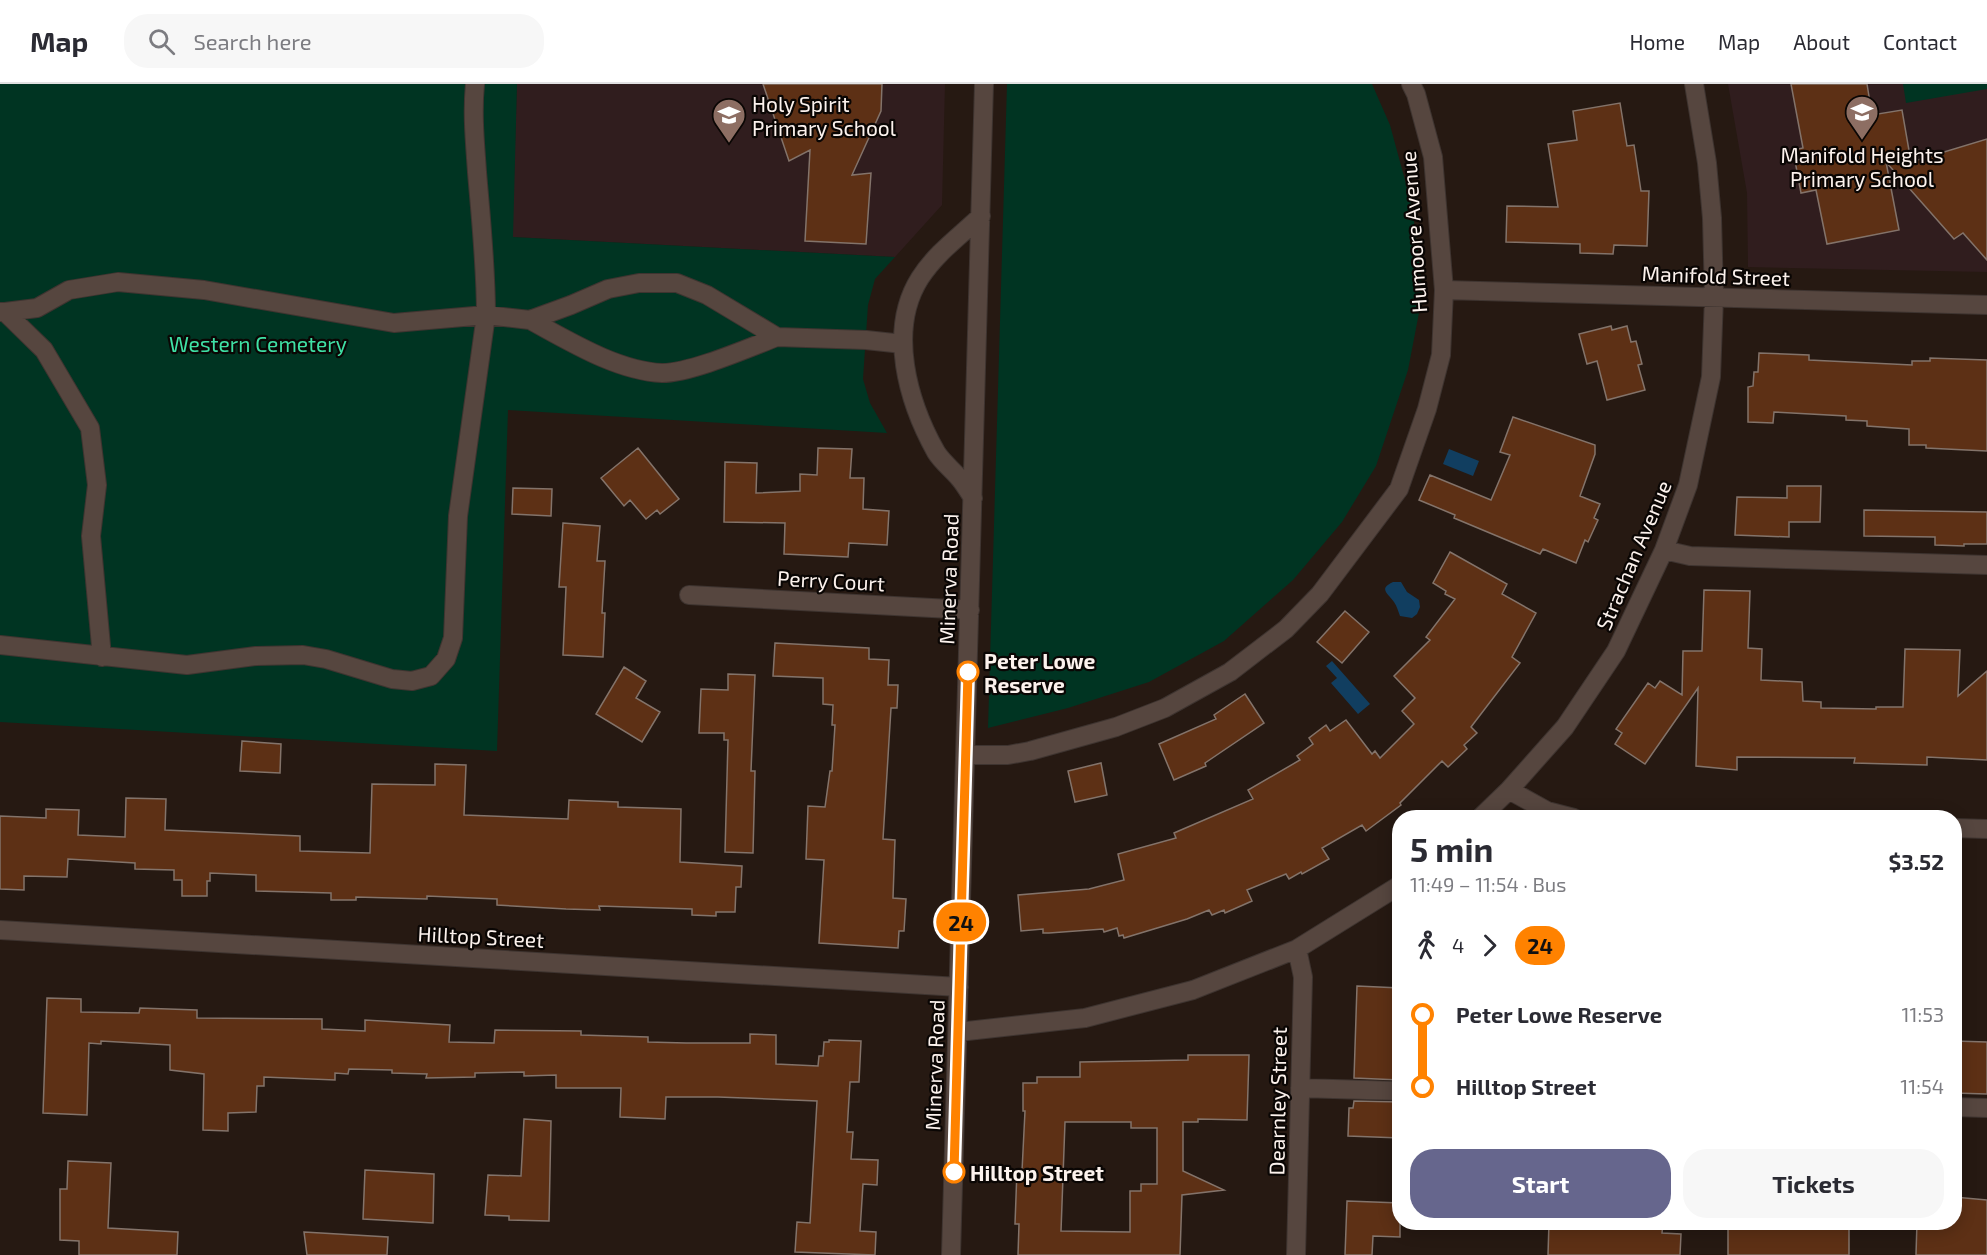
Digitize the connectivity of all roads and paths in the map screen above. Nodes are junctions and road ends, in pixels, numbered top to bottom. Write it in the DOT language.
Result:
graph roads {
  1 [pos="475,84"];
  2 [pos="984,84"];
  3 [pos="1411,84"];
  4 [pos="1694,84"];
  5 [pos="981,216"];
  6 [pos="1444,290"];
  7 [pos="1714,297"];
  8 [pos="1987,305"];
  9 [pos="3,312"];
  10 [pos="486,315"];
  11 [pos="530,320"];
  12 [pos="777,337"];
  13 [pos="903,344"];
  14 [pos="973,498"];
  15 [pos="1664,550"];
  16 [pos="1987,565"];
  17 [pos="689,595"];
  18 [pos="970,610"];
  19 [pos="0,645"];
  20 [pos="102,657"];
  21 [pos="966,755"];
  22 [pos="1509,790"];
  23 [pos="1488,810"];
  24 [pos="1545,810"];
  25 [pos="1962,828"];
  26 [pos="1987,829"];
  27 [pos="1392,890"];
  28 [pos="0,930"];
  29 [pos="1297,950"];
  30 [pos="959,987"];
  31 [pos="958,1032"];
  32 [pos="1300,1088"];
  33 [pos="1392,1091"];
  34 [pos="1962,1107"];
  35 [pos="1987,1108"];
  36 [pos="951,1255"];
  37 [pos="1296,1255"];
  1 -- 10 [label="street"];
  2 -- 5 [label="street, Minerva Road"];
  3 -- 6 [label="street, Humoore Avenue"];
  4 -- 7 [label="street, Strachan Avenue"];
  5 -- 13 [label="street"];
  5 -- 14 [label="street, Minerva Road"];
  6 -- 7 [label="street, Manifold Street"];
  6 -- 21 [label="street, Humoore Avenue"];
  7 -- 8 [label="street, Manifold Street"];
  7 -- 15 [label="street, Strachan Avenue"];
  9 -- 10 [label="street"];
  9 -- 20 [label="street"];
  10 -- 11 [label="street"];
  10 -- 20 [label="street"];
  11 -- 12 [label="street"];
  11 -- 12 [label="street"];
  12 -- 13 [label="street"];
  13 -- 14 [label="street"];
  14 -- 18 [label="street, Minerva Road"];
  15 -- 16 [label="street"];
  15 -- 22 [label="street, Strachan Avenue"];
  17 -- 18 [label="street, Perry Court"];
  18 -- 21 [label="street, Minerva Road"];
  19 -- 20 [label="street"];
  21 -- 30 [label="street, Minerva Road"];
  22 -- 23 [label="street, Strachan Avenue"];
  22 -- 24 [label="street"];
  25 -- 26 [label="street"];
  27 -- 29 [label="street"];
  28 -- 30 [label="street, Hilltop Street"];
  29 -- 31 [label="street"];
  29 -- 32 [label="street, Dearnley Street"];
  30 -- 31 [label="street, Minerva Road"];
  31 -- 36 [label="street, Minerva Road"];
  32 -- 33 [label="street"];
  32 -- 37 [label="street, Dearnley Street"];
  34 -- 35 [label="street"];
}
